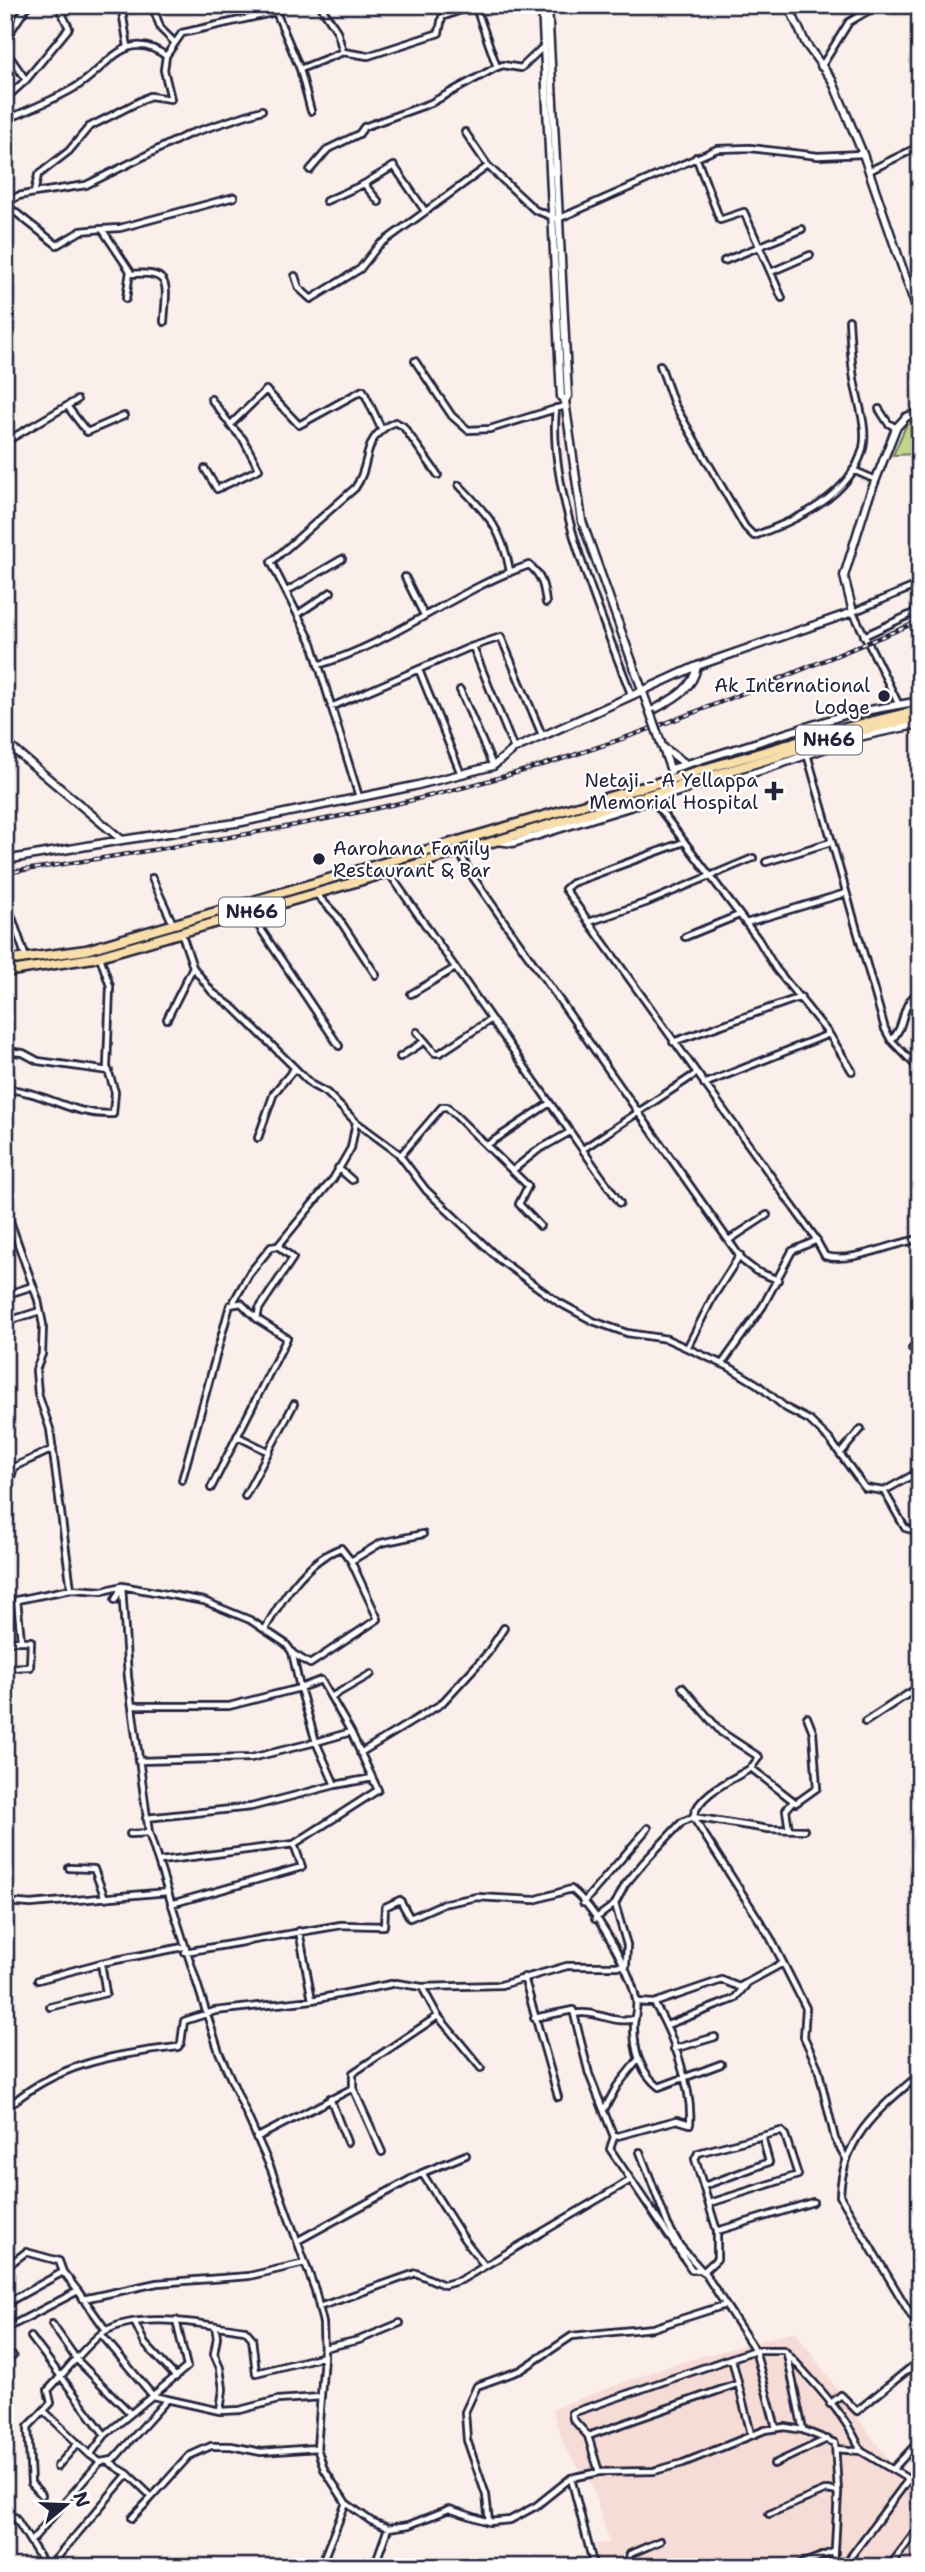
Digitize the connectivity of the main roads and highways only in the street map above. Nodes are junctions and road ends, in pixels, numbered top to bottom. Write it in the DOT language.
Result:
graph roads {
  1 [pos="920,710"];
  2 [pos="920,717"];
  3 [pos="739,763"];
  4 [pos="675,777"];
  5 [pos="5,961"];
  6 [pos="5,972"];
  1 -- 3 [label="highway, NH66"];
  2 -- 3 [label="highway, NH66"];
  3 -- 4 [label="highway, NH66"];
  4 -- 5 [label="highway, NH66"];
  4 -- 6 [label="highway, NH66"];
}
